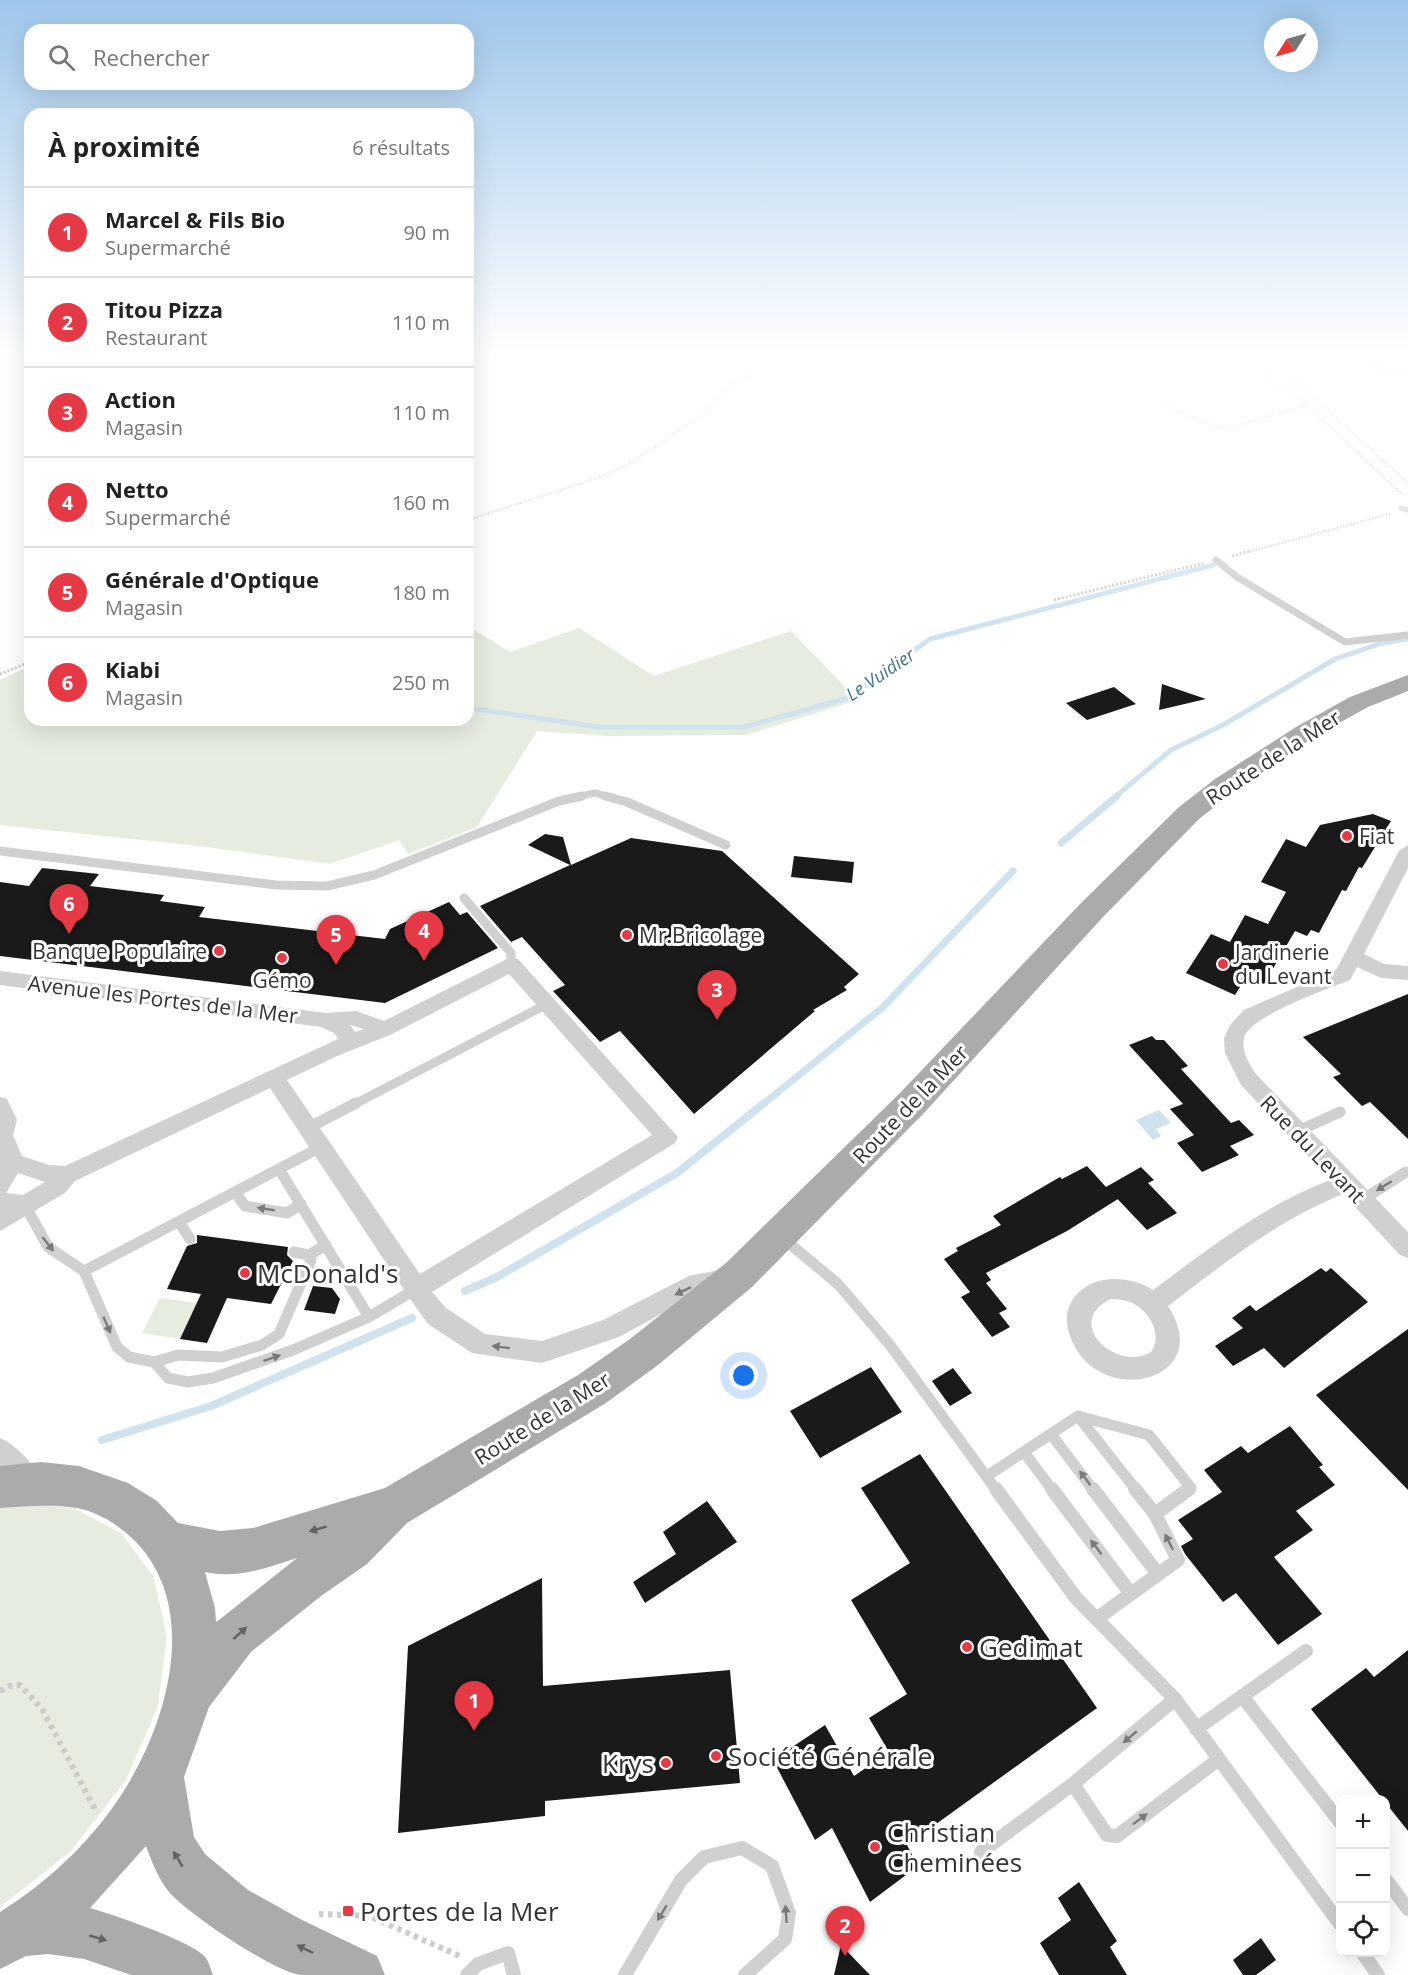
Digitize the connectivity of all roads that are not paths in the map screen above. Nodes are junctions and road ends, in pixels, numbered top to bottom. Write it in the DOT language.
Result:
graph roads {
  1 [pos="1401,508"];
  2 [pos="1408,510"];
  3 [pos="1216,560"];
  4 [pos="1408,635"];
  5 [pos="1408,682"];
  6 [pos="726,845"];
  7 [pos="0,850"];
  8 [pos="1408,851"];
  9 [pos="464,898"];
  10 [pos="1353,957"];
  11 [pos="511,964"];
  12 [pos="1408,973"];
  13 [pos="0,978"];
  14 [pos="547,1004"];
  15 [pos="325,1020"];
  16 [pos="383,1030"];
  17 [pos="351,1042"];
  18 [pos="274,1077"];
  19 [pos="0,1105"];
  20 [pos="1340,1112"];
  21 [pos="308,1128"];
  22 [pos="1296,1132"];
  23 [pos="1,1135"];
  24 [pos="321,1147"];
  25 [pos="11,1162"];
  26 [pos="279,1169"];
  27 [pos="1406,1172"];
  28 [pos="67,1175"];
  29 [pos="1346,1183"];
  30 [pos="0,1186"];
  31 [pos="236,1192"];
  32 [pos="1362,1200"];
  33 [pos="0,1202"];
  34 [pos="301,1204"];
  35 [pos="25,1205"];
  36 [pos="0,1221"];
  37 [pos="179,1222"];
  38 [pos="781,1236"];
  39 [pos="190,1239"];
  40 [pos="326,1245"];
  41 [pos="1408,1248"];
  42 [pos="294,1252"];
  43 [pos="309,1255"];
  44 [pos="84,1271"];
  45 [pos="739,1275"];
  46 [pos="416,1289"];
  47 [pos="1153,1304"];
  48 [pos="369,1317"];
  49 [pos="154,1362"];
  50 [pos="1078,1416"];
  51 [pos="1051,1434"];
  52 [pos="0,1451"];
  53 [pos="1024,1452"];
  54 [pos="987,1476"];
  55 [pos="14,1484"];
  56 [pos="394,1507"];
  57 [pos="1155,1514"];
  58 [pos="168,1544"];
  59 [pos="1158,1574"];
  60 [pos="1131,1594"];
  61 [pos="1096,1619"];
  62 [pos="1306,1652"];
  63 [pos="189,1694"];
  64 [pos="1242,1696"];
  65 [pos="1175,1699"];
  66 [pos="1196,1729"];
  67 [pos="1218,1759"];
  68 [pos="159,1777"];
  69 [pos="1073,1784"];
  70 [pos="1336,1816"];
  71 [pos="981,1852"];
  72 [pos="1390,1885"];
  73 [pos="1408,1909"];
  74 [pos="1336,1917"];
  75 [pos="10,1936"];
  76 [pos="1365,1957"];
  77 [pos="473,1970"];
  78 [pos="186,1975"];
  79 [pos="358,1975"];
  80 [pos="514,1975"];
  81 [pos="625,1975"];
  82 [pos="745,1975"];
  83 [pos="1378,1975"];
  1 -- 2 [label="lane"];
  3 -- 4 [label="lane"];
  5 -- 38 [label="main road, Route de la Mer"];
  6 -- 7 [label="lane"];
  8 -- 10 [label="street"];
  9 -- 11 [label="lane"];
  10 -- 12 [label="street"];
  10 -- 22 [label="street, Rue du Levant"];
  11 -- 14 [label="street"];
  11 -- 16 [label="street"];
  13 -- 15 [label="street, Avenue les Portes de la Mer"];
  14 -- 21 [label="lane"];
  14 -- 46 [label="street"];
  15 -- 16 [label="street, Avenue les Portes de la Mer"];
  15 -- 17 [label="street, Avenue les Portes de la Mer"];
  16 -- 17 [label="street"];
  17 -- 18 [label="street"];
  18 -- 21 [label="street"];
  18 -- 28 [label="street"];
  19 -- 23 [label="street"];
  20 -- 22 [label="lane"];
  21 -- 24 [label="street"];
  22 -- 29 [label="street, Rue du Levant"];
  23 -- 25 [label="street"];
  24 -- 26 [label="lane"];
  24 -- 46 [label="street"];
  25 -- 28 [label="street"];
  25 -- 30 [label="street"];
  26 -- 31 [label="lane"];
  26 -- 34 [label="lane"];
  27 -- 32 [label="lane, one-way"];
  28 -- 35 [label="street"];
  29 -- 32 [label="street, Rue du Levant"];
  29 -- 47 [label="street"];
  34 -- 31 [label="lane, one-way"];
  31 -- 37 [label="lane"];
  32 -- 41 [label="street, Rue du Levant"];
  33 -- 35 [label="street"];
  34 -- 40 [label="lane"];
  35 -- 36 [label="street"];
  35 -- 44 [label="lane, one-way"];
  37 -- 39 [label="lane"];
  37 -- 44 [label="lane"];
  38 -- 45 [label="main road, Route de la Mer"];
  38 -- 54 [label="lane"];
  40 -- 43 [label="lane"];
  40 -- 48 [label="lane"];
  42 -- 43 [label="lane"];
  43 -- 49 [label="lane"];
  44 -- 49 [label="lane, one-way"];
  45 -- 46 [label="street, one-way"];
  45 -- 56 [label="main road, Route de la Mer"];
  46 -- 48 [label="lane"];
  49 -- 48 [label="lane, one-way"];
  50 -- 51 [label="lane"];
  50 -- 57 [label="lane"];
  50 -- 57 [label="lane"];
  51 -- 53 [label="lane"];
  59 -- 51 [label="lane, one-way"];
  52 -- 55 [label="street"];
  53 -- 54 [label="lane"];
  60 -- 53 [label="lane, one-way"];
  54 -- 61 [label="lane"];
  55 -- 58 [label="main road"];
  56 -- 58 [label="main road, Route de la Mer, one-way"];
  63 -- 56 [label="main road, Route de la Mer, one-way"];
  59 -- 57 [label="lane, one-way"];
  58 -- 63 [label="main road"];
  59 -- 60 [label="lane"];
  60 -- 61 [label="lane"];
  61 -- 65 [label="lane"];
  62 -- 64 [label="lane"];
  63 -- 68 [label="main road"];
  64 -- 66 [label="lane"];
  64 -- 70 [label="lane"];
  65 -- 66 [label="lane"];
  65 -- 69 [label="lane, one-way"];
  66 -- 67 [label="lane"];
  69 -- 67 [label="lane, one-way"];
  67 -- 74 [label="lane"];
  68 -- 75 [label="main road"];
  79 -- 68 [label="main road, one-way"];
  69 -- 71 [label="lane"];
  72 -- 73 [label="lane"];
  75 -- 78 [label="main road, one-way"];
  76 -- 83 [label="lane"];
  77 -- 80 [label="lane"];
  82 -- 81 [label="lane, one-way"];
}
